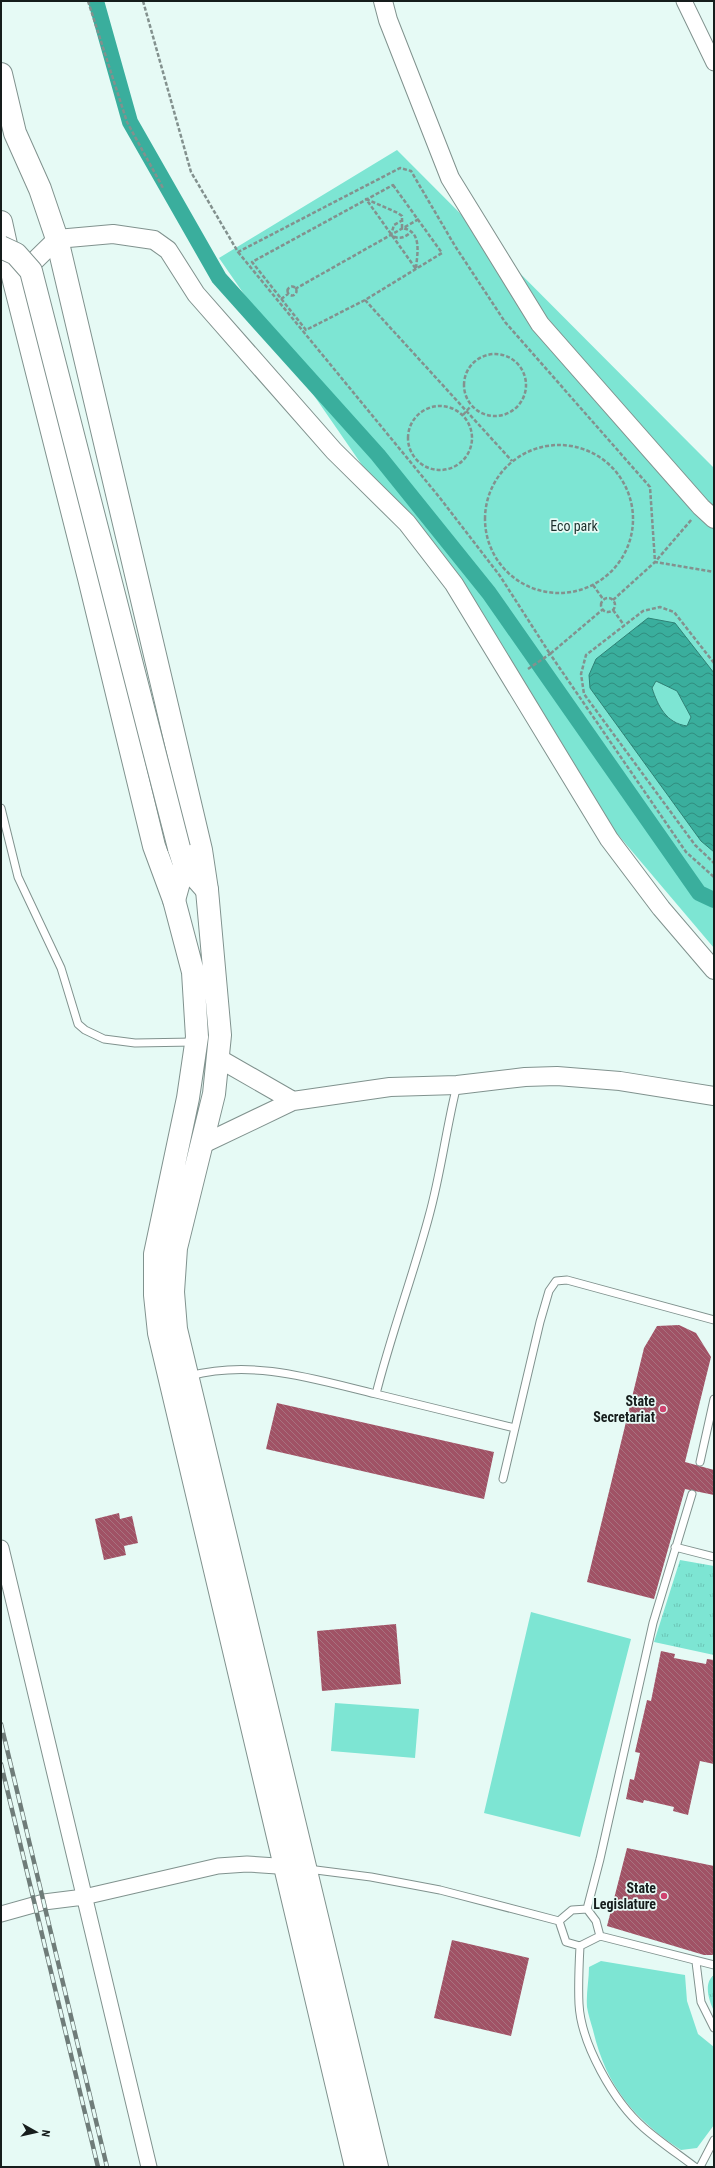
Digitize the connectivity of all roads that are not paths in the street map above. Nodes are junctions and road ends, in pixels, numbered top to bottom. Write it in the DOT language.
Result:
graph roads {
  1 [pos="383,1"];
  2 [pos="684,1"];
  3 [pos="714,63"];
  4 [pos="1,74"];
  5 [pos="1,222"];
  6 [pos="57,239"];
  7 [pos="1,247"];
  8 [pos="7,278"];
  9 [pos="708,513"];
  10 [pos="1,808"];
  11 [pos="181,856"];
  12 [pos="207,890"];
  13 [pos="174,900"];
  14 [pos="714,970"];
  15 [pos="196,1042"];
  16 [pos="218,1058"];
  17 [pos="457,1085"];
  18 [pos="714,1096"];
  19 [pos="293,1101"];
  20 [pos="201,1145"];
  21 [pos="714,1320"];
  22 [pos="188,1376"];
  23 [pos="376,1394"];
  24 [pos="714,1399"];
  25 [pos="515,1428"];
  26 [pos="700,1462"];
  27 [pos="503,1478"];
  28 [pos="692,1494"];
  29 [pos="1,1548"];
  30 [pos="676,1548"];
  31 [pos="714,1557"];
  32 [pos="284,1866"];
  33 [pos="306,1868"];
  34 [pos="84,1898"];
  35 [pos="587,1908"];
  36 [pos="1,1914"];
  37 [pos="559,1921"];
  38 [pos="600,1936"];
  39 [pos="580,1946"];
  40 [pos="696,1962"];
  41 [pos="714,1965"];
  42 [pos="714,2028"];
  43 [pos="714,2140"];
  44 [pos="149,2167"];
  45 [pos="356,2167"];
  46 [pos="377,2167"];
  47 [pos="695,2167"];
  48 [pos="700,2167"];
  1 -- 9 [label="street"];
  2 -- 3 [label="street"];
  4 -- 6 [label="main road"];
  5 -- 8 [label="main road"];
  6 -- 8 [label="street"];
  6 -- 12 [label="main road"];
  6 -- 14 [label="street"];
  7 -- 11 [label="main road, bridge"];
  8 -- 13 [label="main road"];
  10 -- 15 [label="lane"];
  11 -- 12 [label="main road"];
  11 -- 13 [label="main road"];
  12 -- 16 [label="main road"];
  13 -- 15 [label="main road"];
  15 -- 32 [label="main road"];
  16 -- 19 [label="street"];
  16 -- 20 [label="main road"];
  17 -- 18 [label="street"];
  17 -- 19 [label="street"];
  17 -- 23 [label="lane"];
  19 -- 20 [label="street"];
  20 -- 22 [label="main road"];
  21 -- 25 [label="lane"];
  22 -- 23 [label="lane"];
  22 -- 33 [label="main road"];
  23 -- 25 [label="lane"];
  24 -- 26 [label="lane"];
  25 -- 27 [label="lane"];
  28 -- 30 [label="lane"];
  29 -- 34 [label="street"];
  30 -- 31 [label="lane"];
  30 -- 35 [label="lane"];
  32 -- 33 [label="street"];
  32 -- 34 [label="street"];
  32 -- 45 [label="main road"];
  33 -- 37 [label="lane"];
  33 -- 46 [label="main road"];
  34 -- 36 [label="street"];
  34 -- 44 [label="street"];
  35 -- 37 [label="lane"];
  35 -- 38 [label="lane"];
  37 -- 39 [label="lane"];
  38 -- 39 [label="lane"];
  38 -- 40 [label="lane"];
  39 -- 47 [label="lane"];
  40 -- 41 [label="lane"];
  40 -- 42 [label="lane"];
  43 -- 48 [label="lane"];
}
